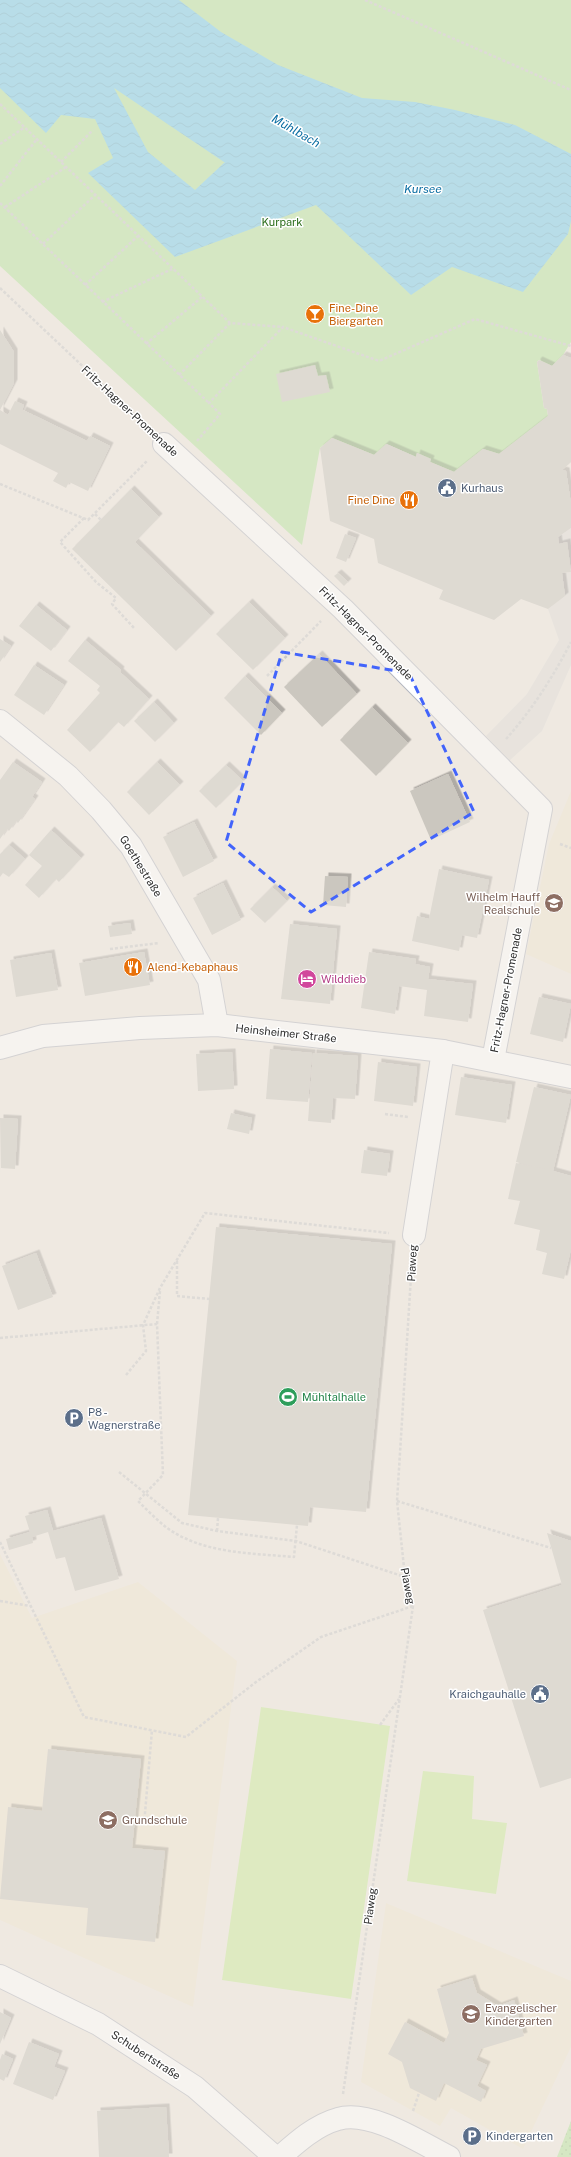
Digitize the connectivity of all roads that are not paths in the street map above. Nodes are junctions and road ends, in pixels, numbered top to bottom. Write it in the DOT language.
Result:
graph roads {
  1 [pos="164,444"];
  2 [pos="0,721"];
  3 [pos="217,1025"];
  4 [pos="0,1048"];
  5 [pos="443,1051"];
  6 [pos="493,1060"];
  7 [pos="571,1077"];
  8 [pos="414,1236"];
  9 [pos="0,1976"];
  10 [pos="275,2157"];
  11 [pos="280,2157"];
  12 [pos="449,2157"];
  1 -- 6 [label="street, Fritz-Hagner-Promenade"];
  2 -- 3 [label="street, Goethestraße"];
  3 -- 4 [label="street, Heinsheimer Straße"];
  3 -- 5 [label="street, Heinsheimer Straße"];
  5 -- 6 [label="street, Heinsheimer Straße"];
  5 -- 8 [label="street, Piaweg"];
  6 -- 7 [label="street, Heinsheimer Straße"];
  9 -- 10 [label="street, Schubertstraße"];
  11 -- 12 [label="street"];
}
